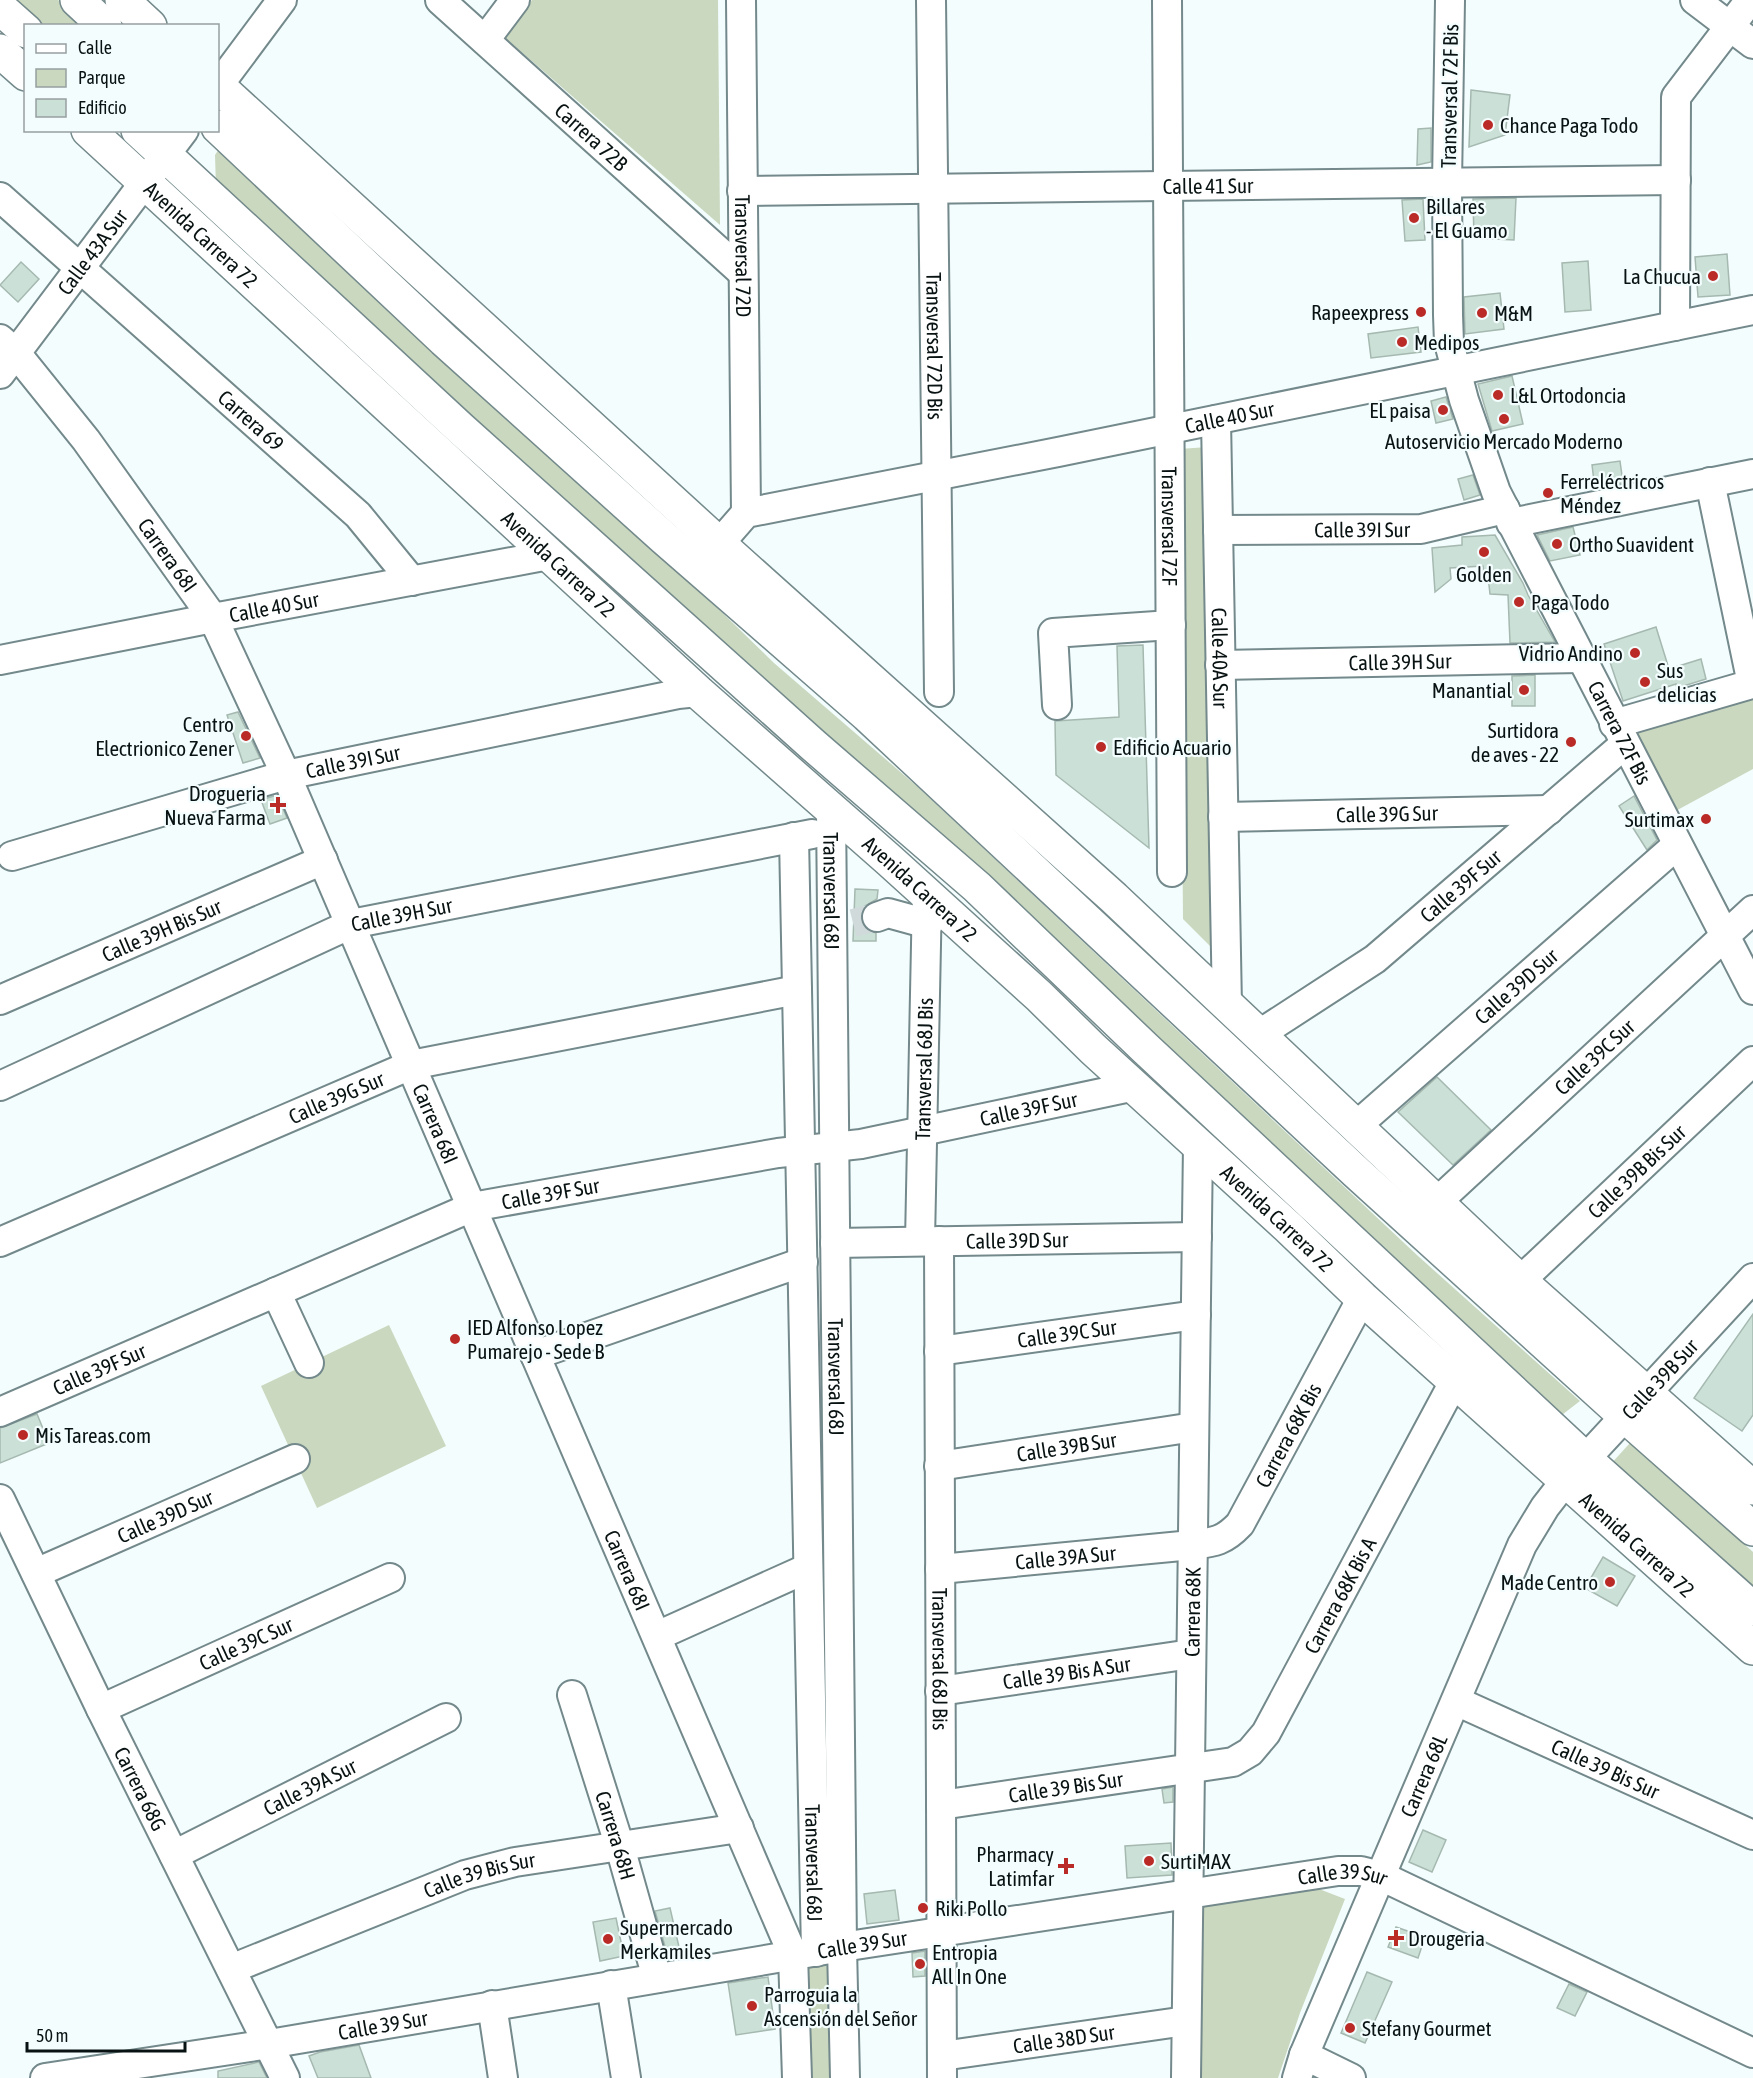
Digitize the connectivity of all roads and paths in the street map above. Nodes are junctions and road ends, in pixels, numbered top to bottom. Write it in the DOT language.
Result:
graph roads {
  1 [pos="77,0"];
  2 [pos="122,0"];
  3 [pos="282,0"];
  4 [pos="440,0"];
  5 [pos="515,0"];
  6 [pos="741,0"];
  7 [pos="931,0"];
  8 [pos="1167,0"];
  9 [pos="1450,0"];
  10 [pos="1695,0"];
  11 [pos="1750,0"];
  12 [pos="0,8"];
  13 [pos="103,24"];
  14 [pos="148,24"];
  15 [pos="1730,26"];
  16 [pos="24,29"];
  17 [pos="485,40"];
  18 [pos="1753,44"];
  19 [pos="0,51"];
  20 [pos="24,72"];
  21 [pos="219,85"];
  22 [pos="219,87"];
  23 [pos="219,128"];
  24 [pos="90,132"];
  25 [pos="144,132"];
  26 [pos="174,143"];
  27 [pos="1676,180"];
  28 [pos="145,182"];
  29 [pos="1447,183"];
  30 [pos="1169,186"];
  31 [pos="933,189"];
  32 [pos="742,191"];
  33 [pos="0,197"];
  34 [pos="376,232"];
  35 [pos="80,268"];
  36 [pos="743,273"];
  37 [pos="1753,310"];
  38 [pos="1675,326"];
  39 [pos="444,340"];
  40 [pos="320,345"];
  41 [pos="5,355"];
  42 [pos="1456,370"];
  43 [pos="1216,420"];
  44 [pos="460,428"];
  45 [pos="1170,429"];
  46 [pos="1753,474"];
  47 [pos="937,476"];
  48 [pos="1710,482"];
  49 [pos="746,513"];
  50 [pos="1508,516"];
  51 [pos="1218,530"];
  52 [pos="718,544"];
  53 [pos="549,555"];
  54 [pos="412,581"];
  55 [pos="213,618"];
  56 [pos="1171,626"];
  57 [pos="1581,658"];
  58 [pos="0,660"];
  59 [pos="1220,664"];
  60 [pos="1752,684"];
  61 [pos="698,692"];
  62 [pos="939,692"];
  63 [pos="1057,705"];
  64 [pos="1620,734"];
  65 [pos="286,776"];
  66 [pos="1549,810"];
  67 [pos="1223,817"];
  68 [pos="831,820"];
  69 [pos="794,837"];
  70 [pos="1677,845"];
  71 [pos="12,856"];
  72 [pos="323,860"];
  73 [pos="1172,872"];
  74 [pos="922,899"];
  75 [pos="1753,910"];
  76 [pos="863,920"];
  77 [pos="351,924"];
  78 [pos="1726,935"];
  79 [pos="1062,968"];
  80 [pos="797,990"];
  81 [pos="1753,990"];
  82 [pos="0,1000"];
  83 [pos="1227,1006"];
  84 [pos="1258,1035"];
  85 [pos="1094,1049"];
  86 [pos="1753,1061"];
  87 [pos="411,1065"];
  88 [pos="0,1086"];
  89 [pos="1134,1086"];
  90 [pos="1355,1127"];
  91 [pos="922,1131"];
  92 [pos="1198,1144"];
  93 [pos="834,1147"];
  94 [pos="800,1150"];
  95 [pos="1356,1172"];
  96 [pos="1437,1202"];
  97 [pos="472,1207"];
  98 [pos="1197,1237"];
  99 [pos="929,1241"];
  100 [pos="0,1242"];
  101 [pos="835,1243"];
  102 [pos="802,1262"];
  103 [pos="1520,1281"];
  104 [pos="276,1292"];
  105 [pos="1747,1295"];
  106 [pos="1362,1298"];
  107 [pos="1196,1315"];
  108 [pos="939,1352"];
  109 [pos="535,1355"];
  110 [pos="309,1363"];
  111 [pos="1455,1380"];
  112 [pos="1635,1404"];
  113 [pos="0,1412"];
  114 [pos="1194,1428"];
  115 [pos="295,1459"];
  116 [pos="939,1466"];
  117 [pos="1575,1469"];
  118 [pos="1753,1488"];
  119 [pos="0,1499"];
  120 [pos="1753,1529"];
  121 [pos="1192,1545"];
  122 [pos="808,1568"];
  123 [pos="940,1569"];
  124 [pos="36,1573"];
  125 [pos="390,1578"];
  126 [pos="1753,1609"];
  127 [pos="657,1636"];
  128 [pos="1753,1648"];
  129 [pos="1191,1654"];
  130 [pos="940,1691"];
  131 [pos="572,1695"];
  132 [pos="1456,1701"];
  133 [pos="101,1709"];
  134 [pos="446,1718"];
  135 [pos="1190,1768"];
  136 [pos="941,1805"];
  137 [pos="739,1828"];
  138 [pos="1753,1835"];
  139 [pos="620,1847"];
  140 [pos="174,1855"];
  141 [pos="1382,1876"];
  142 [pos="1188,1893"];
  143 [pos="941,1932"];
  144 [pos="817,1952"];
  145 [pos="231,1969"];
  146 [pos="657,1978"];
  147 [pos="611,1985"];
  148 [pos="492,2005"];
  149 [pos="1186,2021"];
  150 [pos="268,2044"];
  151 [pos="1753,2053"];
  152 [pos="942,2067"];
  153 [pos="1300,2067"];
  154 [pos="79,2076"];
  155 [pos="45,2078"];
  156 [pos="285,2078"];
  157 [pos="503,2078"];
  158 [pos="626,2078"];
  159 [pos="797,2078"];
  160 [pos="845,2078"];
  161 [pos="1185,2078"];
  162 [pos="1351,2078"];
  1 -- 13 [label="highway"];
  2 -- 14 [label="highway"];
  3 -- 21 [label="street"];
  4 -- 17 [label="street, Carrera 72B"];
  5 -- 17 [label="street"];
  6 -- 32 [label="street, Transversal 72D"];
  7 -- 31 [label="street, Transversal 72D Bis"];
  8 -- 30 [label="street, Transversal 72F"];
  9 -- 29 [label="street, Transversal 72F Bis"];
  10 -- 15 [label="street"];
  11 -- 15 [label="street"];
  12 -- 16 [label="highway"];
  15 -- 18 [label="street"];
  15 -- 27 [label="street"];
  17 -- 36 [label="street, Carrera 72B"];
  19 -- 20 [label="highway"];
  22 -- 34 [label="highway"];
  23 -- 39 [label="highway"];
  24 -- 28 [label="highway, Avenida Carrera 72"];
  25 -- 26 [label="highway, Avenida Carrera 72"];
  26 -- 28 [label="street, Calle 43A Sur"];
  26 -- 44 [label="highway, Avenida Carrera 72"];
  27 -- 29 [label="street, Calle 41 Sur"];
  27 -- 38 [label="street"];
  28 -- 35 [label="street, Calle 43A Sur"];
  28 -- 40 [label="highway, Avenida Carrera 72"];
  29 -- 30 [label="street, Calle 41 Sur"];
  29 -- 42 [label="street, Transversal 72F Bis"];
  30 -- 31 [label="street, Calle 41 Sur"];
  30 -- 45 [label="street, Transversal 72F"];
  31 -- 32 [label="street, Calle 41 Sur"];
  31 -- 47 [label="street, Transversal 72D Bis"];
  32 -- 36 [label="street, Transversal 72D"];
  33 -- 35 [label="street, Carrera 69"];
  34 -- 39 [label="highway"];
  34 -- 52 [label="highway"];
  35 -- 41 [label="street, Calle 43A Sur"];
  35 -- 54 [label="street, Carrera 69"];
  36 -- 49 [label="street, Transversal 72D"];
  37 -- 38 [label="street, Calle 40 Sur"];
  38 -- 42 [label="street, Calle 40 Sur"];
  39 -- 95 [label="highway"];
  40 -- 44 [label="highway"];
  40 -- 53 [label="highway, Avenida Carrera 72"];
  41 -- 55 [label="street, Carrera 68I"];
  42 -- 43 [label="street, Calle 40 Sur"];
  42 -- 50 [label="street, Carrera 72F Bis"];
  43 -- 45 [label="street, Calle 40 Sur"];
  43 -- 51 [label="street, Calle 40A Sur"];
  44 -- 79 [label="highway, Avenida Carrera 72"];
  45 -- 47 [label="street, Calle 40 Sur"];
  45 -- 56 [label="street, Transversal 72F"];
  46 -- 48 [label="street, Calle 39I Sur"];
  47 -- 49 [label="street, Calle 40 Sur"];
  47 -- 62 [label="street, Transversal 72D Bis"];
  48 -- 50 [label="street, Calle 39I Sur"];
  48 -- 60 [label="street"];
  49 -- 52 [label="street"];
  50 -- 51 [label="street, Calle 39I Sur"];
  50 -- 57 [label="street, Carrera 72F Bis"];
  51 -- 59 [label="street, Calle 40A Sur"];
  52 -- 83 [label="highway"];
  53 -- 54 [label="street, Calle 40 Sur"];
  53 -- 61 [label="highway, Avenida Carrera 72"];
  54 -- 55 [label="street, Calle 40 Sur"];
  55 -- 58 [label="street, Calle 40 Sur"];
  55 -- 65 [label="street, Carrera 68I"];
  56 -- 63 [label="street"];
  56 -- 73 [label="street, Transversal 72F"];
  57 -- 59 [label="street, Calle 39H Sur"];
  57 -- 64 [label="street, Carrera 72F Bis"];
  59 -- 67 [label="street, Calle 40A Sur"];
  60 -- 64 [label="street, Calle 39F Sur"];
  61 -- 65 [label="street, Calle 39I Sur"];
  61 -- 68 [label="highway, Avenida Carrera 72"];
  64 -- 66 [label="street, Calle 39F Sur"];
  64 -- 70 [label="street, Carrera 72F Bis"];
  65 -- 71 [label="street, Calle 39I Sur"];
  65 -- 72 [label="street, Carrera 68I"];
  66 -- 67 [label="street, Calle 39G Sur"];
  66 -- 84 [label="street, Calle 39F Sur"];
  67 -- 83 [label="street, Calle 40A Sur"];
  68 -- 69 [label="street, Calle 39H Sur"];
  68 -- 74 [label="highway, Avenida Carrera 72"];
  68 -- 76 [label="street, Transversal 68J"];
  69 -- 77 [label="street, Calle 39H Sur"];
  69 -- 80 [label="street, Transversal 68J"];
  70 -- 78 [label="street, Carrera 72F Bis"];
  70 -- 90 [label="street, Calle 39D Sur"];
  72 -- 77 [label="street, Carrera 68I"];
  72 -- 82 [label="street, Calle 39H Bis Sur"];
  74 -- 76 [label="street"];
  74 -- 76 [label="street"];
  74 -- 85 [label="highway, Avenida Carrera 72"];
  74 -- 91 [label="street, Transversal 68J Bis"];
  75 -- 78 [label="street, Calle 39C Sur"];
  76 -- 93 [label="street, Transversal 68J"];
  77 -- 87 [label="street, Carrera 68I"];
  77 -- 88 [label="street, Calle 39H Sur"];
  78 -- 81 [label="street, Carrera 72F Bis"];
  78 -- 96 [label="street, Calle 39C Sur"];
  79 -- 85 [label="highway"];
  79 -- 117 [label="highway, Avenida Carrera 72"];
  80 -- 87 [label="street, Calle 39G Sur"];
  80 -- 94 [label="street, Transversal 68J"];
  83 -- 84 [label="highway"];
  84 -- 90 [label="highway"];
  85 -- 89 [label="highway, Avenida Carrera 72"];
  86 -- 103 [label="street, Calle 39B Bis Sur"];
  87 -- 97 [label="street, Carrera 68I"];
  87 -- 100 [label="street, Calle 39G Sur"];
  89 -- 91 [label="street, Calle 39F Sur"];
  89 -- 92 [label="highway, Avenida Carrera 72"];
  90 -- 96 [label="highway"];
  91 -- 93 [label="street, Calle 39F Sur"];
  91 -- 99 [label="street, Transversal 68J Bis"];
  92 -- 98 [label="street, Carrera 68K"];
  92 -- 106 [label="highway, Avenida Carrera 72"];
  93 -- 94 [label="street, Calle 39F Sur"];
  93 -- 101 [label="street, Transversal 68J"];
  94 -- 97 [label="street, Calle 39F Sur"];
  94 -- 102 [label="street, Transversal 68J"];
  95 -- 96 [label="highway"];
  95 -- 112 [label="highway"];
  96 -- 103 [label="highway"];
  97 -- 104 [label="street, Calle 39F Sur"];
  97 -- 109 [label="street, Carrera 68I"];
  98 -- 99 [label="street, Calle 39D Sur"];
  98 -- 107 [label="street, Carrera 68K"];
  99 -- 101 [label="street, Calle 39D Sur"];
  99 -- 108 [label="street, Transversal 68J Bis"];
  101 -- 144 [label="street, Transversal 68J"];
  102 -- 109 [label="street"];
  102 -- 122 [label="street, Transversal 68J"];
  103 -- 112 [label="highway"];
  104 -- 110 [label="street"];
  104 -- 113 [label="street, Calle 39F Sur"];
  105 -- 112 [label="street, Calle 39B Sur"];
  106 -- 111 [label="highway, Avenida Carrera 72"];
  106 -- 121 [label="street, Carrera 68K Bis"];
  107 -- 108 [label="street, Calle 39C Sur"];
  107 -- 114 [label="street, Carrera 68K"];
  108 -- 116 [label="street, Transversal 68J Bis"];
  109 -- 127 [label="street, Carrera 68I"];
  111 -- 117 [label="highway, Avenida Carrera 72"];
  111 -- 135 [label="street, Carrera 68K Bis A"];
  112 -- 117 [label="street, Calle 39B Sur"];
  112 -- 118 [label="highway"];
  112 -- 120 [label="highway"];
  114 -- 116 [label="street, Calle 39B Sur"];
  114 -- 121 [label="street, Carrera 68K"];
  115 -- 124 [label="street, Calle 39D Sur"];
  116 -- 123 [label="street, Transversal 68J Bis"];
  117 -- 126 [label="highway, Avenida Carrera 72"];
  117 -- 128 [label="highway, Avenida Carrera 72"];
  117 -- 132 [label="street, Carrera 68L"];
  119 -- 124 [label="street, Carrera 68G"];
  121 -- 123 [label="street, Calle 39A Sur"];
  121 -- 129 [label="street, Carrera 68K"];
  122 -- 127 [label="street"];
  122 -- 144 [label="street, Transversal 68J"];
  123 -- 130 [label="street, Transversal 68J Bis"];
  124 -- 133 [label="street, Carrera 68G"];
  125 -- 133 [label="street, Calle 39C Sur"];
  127 -- 137 [label="street, Carrera 68I"];
  129 -- 130 [label="street, Calle 39 Bis A Sur"];
  129 -- 135 [label="street, Carrera 68K"];
  130 -- 136 [label="street, Transversal 68J Bis"];
  131 -- 139 [label="street, Carrera 68H"];
  132 -- 138 [label="street, Calle 39 Bis Sur"];
  132 -- 141 [label="street, Carrera 68L"];
  133 -- 140 [label="street, Carrera 68G"];
  134 -- 140 [label="street, Calle 39A Sur"];
  135 -- 136 [label="street, Calle 39 Bis Sur"];
  135 -- 142 [label="street, Carrera 68K"];
  136 -- 143 [label="street, Transversal 68J Bis"];
  137 -- 139 [label="street, Calle 39 Bis Sur"];
  137 -- 144 [label="street, Carrera 68I"];
  139 -- 145 [label="street, Calle 39 Bis Sur"];
  139 -- 146 [label="street, Carrera 68H"];
  140 -- 145 [label="street, Carrera 68G"];
  141 -- 142 [label="street, Calle 39 Sur"];
  141 -- 151 [label="street, Calle 39 Sur"];
  141 -- 153 [label="street, Carrera 68L"];
  142 -- 143 [label="street, Calle 39 Sur"];
  142 -- 149 [label="street, Carrera 68K"];
  143 -- 144 [label="street, Calle 39 Sur"];
  143 -- 152 [label="street, Transversal 68J Bis"];
  144 -- 146 [label="street, Calle 39 Sur"];
  144 -- 159 [label="street"];
  144 -- 160 [label="street"];
  145 -- 150 [label="street, Carrera 68G"];
  146 -- 147 [label="street, Calle 39 Sur"];
  147 -- 148 [label="street, Calle 39 Sur"];
  147 -- 158 [label="street"];
  148 -- 150 [label="street, Calle 39 Sur"];
  148 -- 157 [label="street"];
  149 -- 152 [label="street, Calle 38D Sur"];
  149 -- 161 [label="street, Carrera 68K"];
  150 -- 154 [label="street, Calle 39 Sur"];
  150 -- 156 [label="street, Carrera 68G"];
  153 -- 162 [label="street"];
  154 -- 155 [label="street, Calle 39 Sur"];
}
